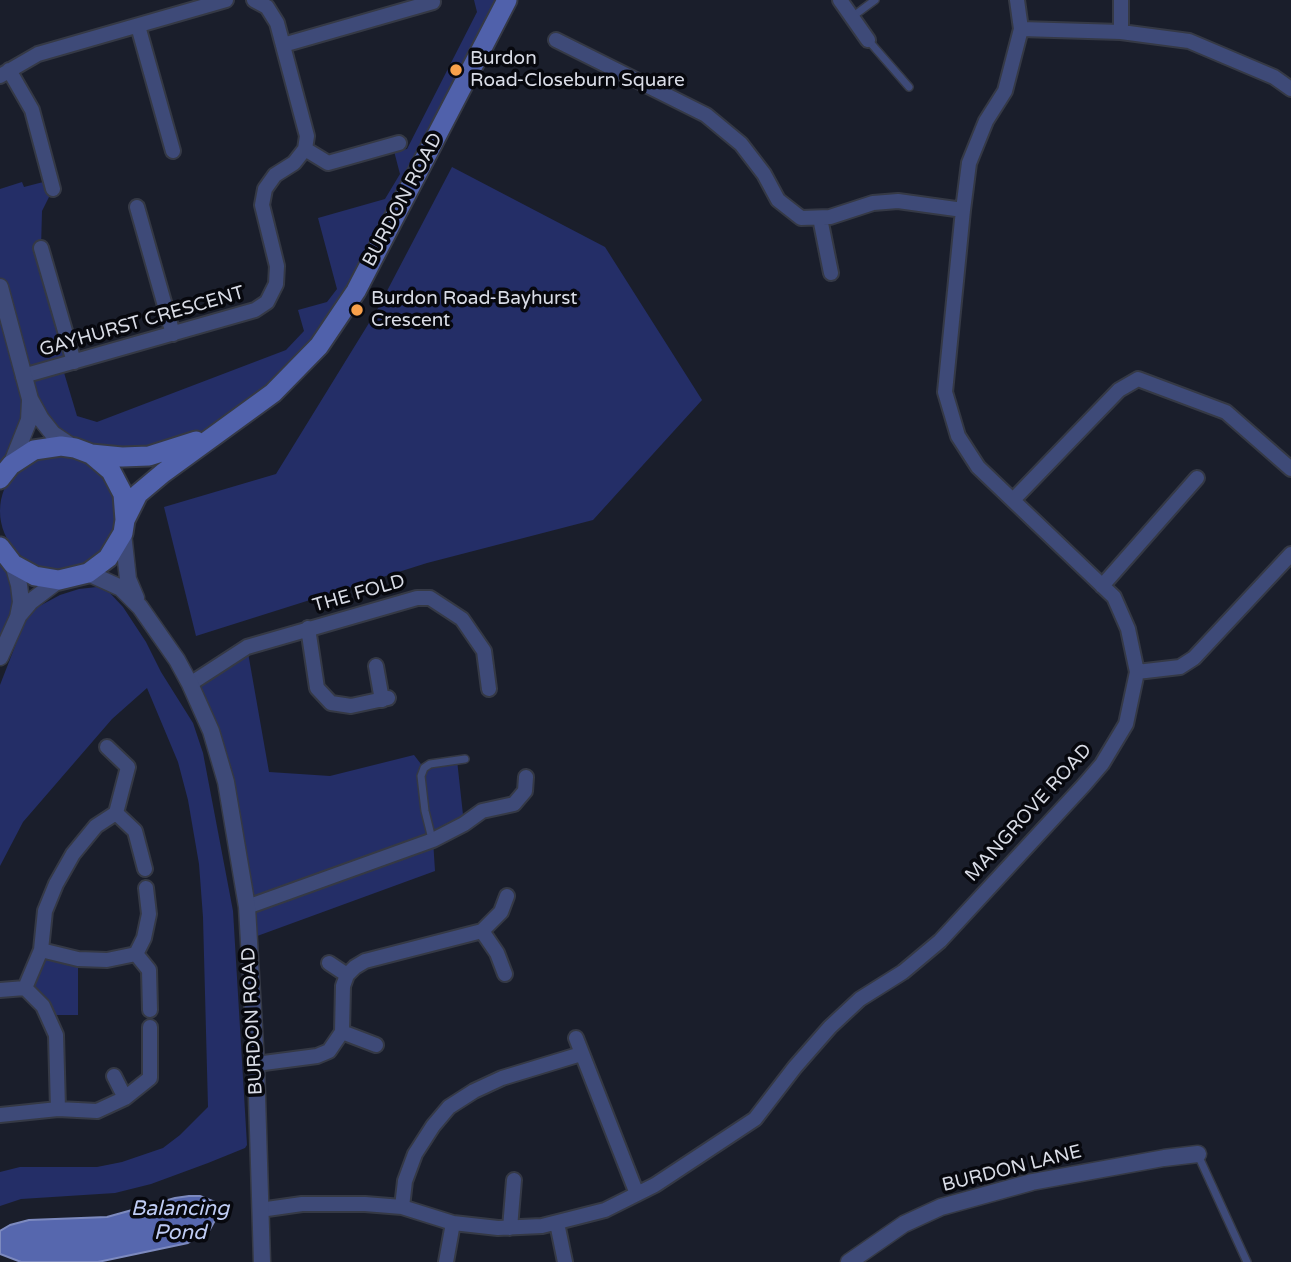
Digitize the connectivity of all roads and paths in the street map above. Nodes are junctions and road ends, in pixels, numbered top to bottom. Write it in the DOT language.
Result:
graph roads {
  1 [pos="226,0"];
  2 [pos="254,0"];
  3 [pos="508,0"];
  4 [pos="840,0"];
  5 [pos="875,0"];
  6 [pos="1017,0"];
  7 [pos="1121,0"];
  8 [pos="433,2"];
  9 [pos="852,17"];
  10 [pos="138,26"];
  11 [pos="1021,29"];
  12 [pos="1121,32"];
  13 [pos="556,40"];
  14 [pos="868,40"];
  15 [pos="283,45"];
  16 [pos="5,73"];
  17 [pos="909,87"];
  18 [pos="1291,89"];
  19 [pos="399,144"];
  20 [pos="305,149"];
  21 [pos="173,150"];
  22 [pos="53,189"];
  23 [pos="137,207"];
  24 [pos="963,210"];
  25 [pos="820,218"];
  26 [pos="41,248"];
  27 [pos="831,273"];
  28 [pos="1,291"];
  29 [pos="173,334"];
  30 [pos="74,362"];
  31 [pos="23,376"];
  32 [pos="30,399"];
  33 [pos="212,437"];
  34 [pos="83,451"];
  35 [pos="1291,469"];
  36 [pos="5,472"];
  37 [pos="1197,478"];
  38 [pos="1013,500"];
  39 [pos="124,526"];
  40 [pos="0,547"];
  41 [pos="1291,554"];
  42 [pos="13,564"];
  43 [pos="88,573"];
  44 [pos="59,580"];
  45 [pos="1102,586"];
  46 [pos="140,607"];
  47 [pos="18,617"];
  48 [pos="308,628"];
  49 [pos="0,657"];
  50 [pos="376,666"];
  51 [pos="1137,672"];
  52 [pos="190,684"];
  53 [pos="489,689"];
  54 [pos="107,747"];
  55 [pos="466,759"];
  56 [pos="526,777"];
  57 [pos="116,813"];
  58 [pos="433,840"];
  59 [pos="145,869"];
  60 [pos="146,888"];
  61 [pos="507,897"];
  62 [pos="247,907"];
  63 [pos="482,932"];
  64 [pos="41,950"];
  65 [pos="136,954"];
  66 [pos="329,962"];
  67 [pos="505,974"];
  68 [pos="347,975"];
  69 [pos="25,988"];
  70 [pos="0,990"];
  71 [pos="150,1010"];
  72 [pos="150,1027"];
  73 [pos="342,1032"];
  74 [pos="576,1038"];
  75 [pos="376,1045"];
  76 [pos="581,1054"];
  77 [pos="256,1064"];
  78 [pos="114,1076"];
  79 [pos="125,1098"];
  80 [pos="58,1109"];
  81 [pos="0,1115"];
  82 [pos="1198,1154"];
  83 [pos="514,1180"];
  84 [pos="637,1194"];
  85 [pos="402,1207"];
  86 [pos="260,1210"];
  87 [pos="453,1223"];
  88 [pos="557,1223"];
  89 [pos="510,1228"];
  90 [pos="262,1262"];
  91 [pos="446,1262"];
  92 [pos="565,1262"];
  93 [pos="849,1262"];
  94 [pos="1247,1262"];
  1 -- 10 [label="street"];
  2 -- 15 [label="street"];
  3 -- 33 [label="main road, BURDON ROAD"];
  4 -- 9 [label="street"];
  5 -- 9 [label="lane"];
  6 -- 11 [label="street"];
  7 -- 12 [label="street"];
  8 -- 15 [label="street"];
  9 -- 14 [label="street"];
  10 -- 16 [label="street"];
  10 -- 21 [label="street"];
  11 -- 12 [label="street"];
  11 -- 24 [label="street, MANGROVE ROAD"];
  12 -- 18 [label="street"];
  13 -- 25 [label="street"];
  14 -- 17 [label="lane"];
  15 -- 20 [label="street"];
  16 -- 22 [label="street"];
  19 -- 20 [label="street"];
  20 -- 29 [label="street, GAYHURST CRESCENT"];
  23 -- 29 [label="street"];
  24 -- 25 [label="street"];
  24 -- 38 [label="street, MANGROVE ROAD"];
  25 -- 27 [label="street"];
  26 -- 30 [label="street"];
  28 -- 31 [label="street"];
  29 -- 30 [label="street, GAYHURST CRESCENT"];
  30 -- 31 [label="street, GAYHURST CRESCENT"];
  31 -- 32 [label="street"];
  32 -- 34 [label="street"];
  32 -- 36 [label="street"];
  33 -- 34 [label="main road, BURDON ROAD"];
  33 -- 39 [label="main road, BURDON ROAD"];
  34 -- 36 [label="main road, BURDON ROAD"];
  34 -- 39 [label="main road"];
  35 -- 38 [label="street"];
  37 -- 45 [label="street"];
  38 -- 45 [label="street, MANGROVE ROAD"];
  39 -- 43 [label="main road, BURDON ROAD"];
  39 -- 46 [label="street"];
  40 -- 42 [label="main road, BURDON ROAD"];
  41 -- 51 [label="street"];
  42 -- 44 [label="main road, BURDON ROAD"];
  42 -- 47 [label="street"];
  43 -- 44 [label="main road, BURDON ROAD"];
  43 -- 46 [label="street"];
  44 -- 47 [label="street"];
  45 -- 51 [label="street, MANGROVE ROAD"];
  46 -- 52 [label="street, BURDON ROAD"];
  47 -- 49 [label="street"];
  48 -- 50 [label="street, THE FOLD"];
  48 -- 52 [label="street, THE FOLD"];
  48 -- 53 [label="street, THE FOLD"];
  51 -- 84 [label="street, MANGROVE ROAD"];
  52 -- 62 [label="street, BURDON ROAD"];
  54 -- 57 [label="street"];
  55 -- 58 [label="lane"];
  56 -- 58 [label="street"];
  57 -- 59 [label="street"];
  57 -- 64 [label="street"];
  58 -- 62 [label="street"];
  60 -- 65 [label="street"];
  61 -- 63 [label="street"];
  62 -- 77 [label="street, BURDON ROAD"];
  63 -- 67 [label="street"];
  63 -- 68 [label="street"];
  64 -- 65 [label="street"];
  64 -- 69 [label="street"];
  65 -- 71 [label="street"];
  66 -- 68 [label="street"];
  68 -- 73 [label="street"];
  69 -- 70 [label="street"];
  69 -- 80 [label="street"];
  72 -- 79 [label="street"];
  73 -- 75 [label="street"];
  73 -- 77 [label="street"];
  74 -- 76 [label="street"];
  76 -- 84 [label="street"];
  76 -- 85 [label="street"];
  77 -- 86 [label="street, BURDON ROAD"];
  78 -- 79 [label="street"];
  79 -- 80 [label="street"];
  80 -- 81 [label="street"];
  82 -- 93 [label="street, BURDON LANE"];
  82 -- 94 [label="lane"];
  83 -- 89 [label="street"];
  84 -- 88 [label="street, MANGROVE ROAD"];
  85 -- 86 [label="street, MANGROVE ROAD"];
  85 -- 87 [label="street, MANGROVE ROAD"];
  86 -- 90 [label="street, BURDON ROAD"];
  87 -- 89 [label="street, MANGROVE ROAD"];
  87 -- 91 [label="street"];
  88 -- 89 [label="street, MANGROVE ROAD"];
  88 -- 92 [label="street"];
}
